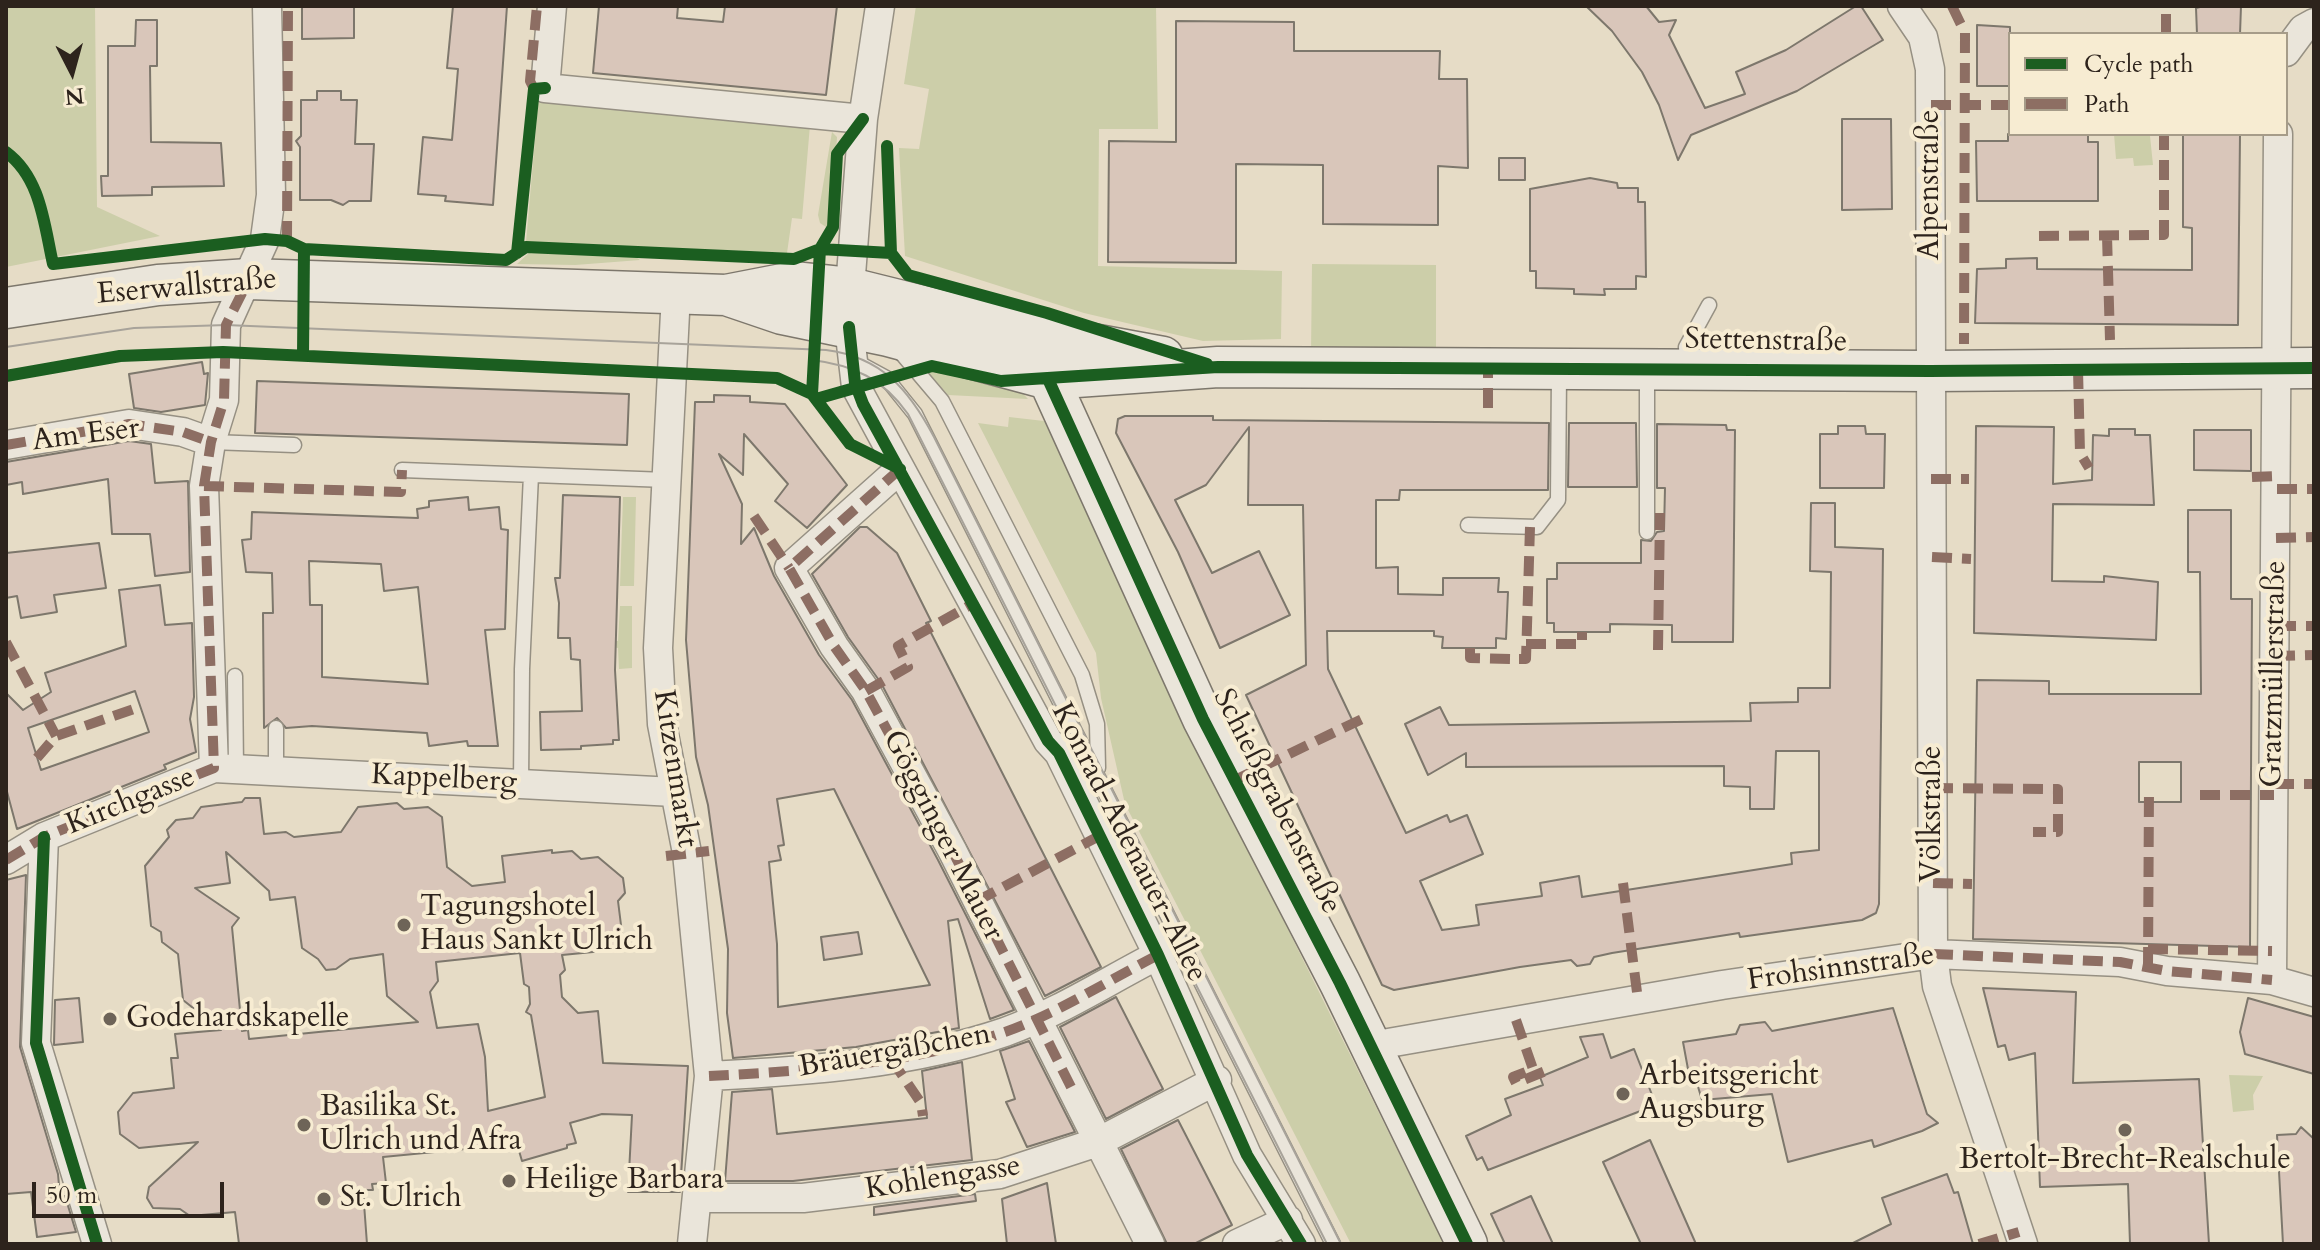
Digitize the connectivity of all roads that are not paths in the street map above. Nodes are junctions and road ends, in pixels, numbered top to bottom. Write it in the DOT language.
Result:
graph roads {
  1 [pos="267,6"];
  2 [pos="552,6"];
  3 [pos="880,6"];
  4 [pos="1902,6"];
  5 [pos="2314,23"];
  6 [pos="2288,49"];
  7 [pos="863,119"];
  8 [pos="2278,136"];
  9 [pos="249,279"];
  10 [pos="676,293"];
  11 [pos="1709,305"];
  12 [pos="6,308"];
  13 [pos="850,325"];
  14 [pos="1027,332"];
  15 [pos="888,336"];
  16 [pos="1218,367"];
  17 [pos="1559,367"];
  18 [pos="1647,367"];
  19 [pos="1687,367"];
  20 [pos="2296,368"];
  21 [pos="1930,371"];
  22 [pos="1048,379"];
  23 [pos="211,442"];
  24 [pos="6,445"];
  25 [pos="294,445"];
  26 [pos="900,469"];
  27 [pos="402,470"];
  28 [pos="531,475"];
  29 [pos="666,480"];
  30 [pos="1468,525"];
  31 [pos="1647,532"];
  32 [pos="235,676"];
  33 [pos="276,728"];
  34 [pos="225,768"];
  35 [pos="276,771"];
  36 [pos="1098,772"];
  37 [pos="521,784"];
  38 [pos="674,792"];
  39 [pos="44,837"];
  40 [pos="7,855"];
  41 [pos="1933,954"];
  42 [pos="1158,955"];
  43 [pos="2272,980"];
  44 [pos="2314,992"];
  45 [pos="1035,1018"];
  46 [pos="1371,1046"];
  47 [pos="709,1076"];
  48 [pos="1217,1080"];
  49 [pos="1098,1142"];
  50 [pos="698,1198"];
  51 [pos="1295,1232"];
  52 [pos="97,1244"];
  53 [pos="692,1244"];
  54 [pos="1150,1244"];
  55 [pos="1237,1244"];
  56 [pos="1333,1244"];
  57 [pos="1467,1244"];
  58 [pos="2023,1244"];
  1 -- 9 [label="street"];
  2 -- 7 [label="street"];
  3 -- 7 [label="street, Konrad-Adenauer-Allee"];
  4 -- 21 [label="street, Alpenstraße"];
  5 -- 6 [label="street"];
  7 -- 13 [label="street, Konrad-Adenauer-Allee"];
  8 -- 20 [label="street, Gratzmüllerstraße"];
  9 -- 10 [label="main road, Eserwallstraße"];
  9 -- 12 [label="main road, Eserwallstraße"];
  9 -- 23 [label="street"];
  10 -- 13 [label="main road, Eserwallstraße"];
  10 -- 29 [label="street, Kitzenmarkt"];
  11 -- 19 [label="lane"];
  13 -- 14 [label="main road, Stettenstraße"];
  13 -- 15 [label="main road, Stettenstraße"];
  13 -- 26 [label="street, Konrad-Adenauer-Allee"];
  13 -- 36 [label="lane"];
  14 -- 16 [label="main road, Stettenstraße"];
  14 -- 22 [label="main road, Schießgrabenstraße"];
  15 -- 22 [label="main road, Stettenstraße"];
  15 -- 36 [label="lane"];
  16 -- 17 [label="main road, Stettenstraße"];
  16 -- 22 [label="main road, Stettenstraße"];
  17 -- 18 [label="main road, Stettenstraße"];
  17 -- 30 [label="lane"];
  18 -- 19 [label="main road, Stettenstraße"];
  18 -- 31 [label="lane"];
  19 -- 21 [label="main road, Stettenstraße"];
  20 -- 21 [label="main road, Stettenstraße"];
  20 -- 43 [label="street, Gratzmüllerstraße"];
  21 -- 41 [label="street, Völkstraße"];
  22 -- 46 [label="main road, Schießgrabenstraße"];
  23 -- 24 [label="street, Am Eser"];
  23 -- 25 [label="lane"];
  23 -- 34 [label="street"];
  26 -- 42 [label="street, Konrad-Adenauer-Allee"];
  26 -- 45 [label="street, Gögginger Mauer"];
  27 -- 28 [label="lane"];
  28 -- 29 [label="lane"];
  28 -- 37 [label="lane"];
  29 -- 38 [label="street, Kitzenmarkt"];
  32 -- 34 [label="lane"];
  33 -- 35 [label="lane"];
  34 -- 35 [label="street, Kappelberg"];
  34 -- 39 [label="street, Kirchgasse"];
  35 -- 37 [label="street, Kappelberg"];
  36 -- 56 [label="lane"];
  37 -- 38 [label="street, Kappelberg"];
  38 -- 47 [label="street, Kitzenmarkt"];
  39 -- 40 [label="street, Kirchgasse"];
  39 -- 52 [label="street"];
  41 -- 43 [label="street, Frohsinnstraße"];
  41 -- 46 [label="street, Frohsinnstraße"];
  41 -- 58 [label="street, Völkstraße"];
  42 -- 45 [label="street, Bräuergäßchen"];
  42 -- 48 [label="street, Konrad-Adenauer-Allee"];
  43 -- 44 [label="street, Frohsinnstraße"];
  45 -- 47 [label="street, Bräuergäßchen"];
  45 -- 49 [label="street, Gögginger Mauer"];
  46 -- 57 [label="main road, Schießgrabenstraße"];
  47 -- 50 [label="street, Kitzenmarkt"];
  48 -- 49 [label="street, Kohlengasse"];
  48 -- 51 [label="street, Konrad-Adenauer-Allee"];
  49 -- 50 [label="street, Kohlengasse"];
  49 -- 54 [label="street, Gögginger Mauer"];
  50 -- 53 [label="street, Kitzenmarkt"];
  51 -- 55 [label="street"];
}
